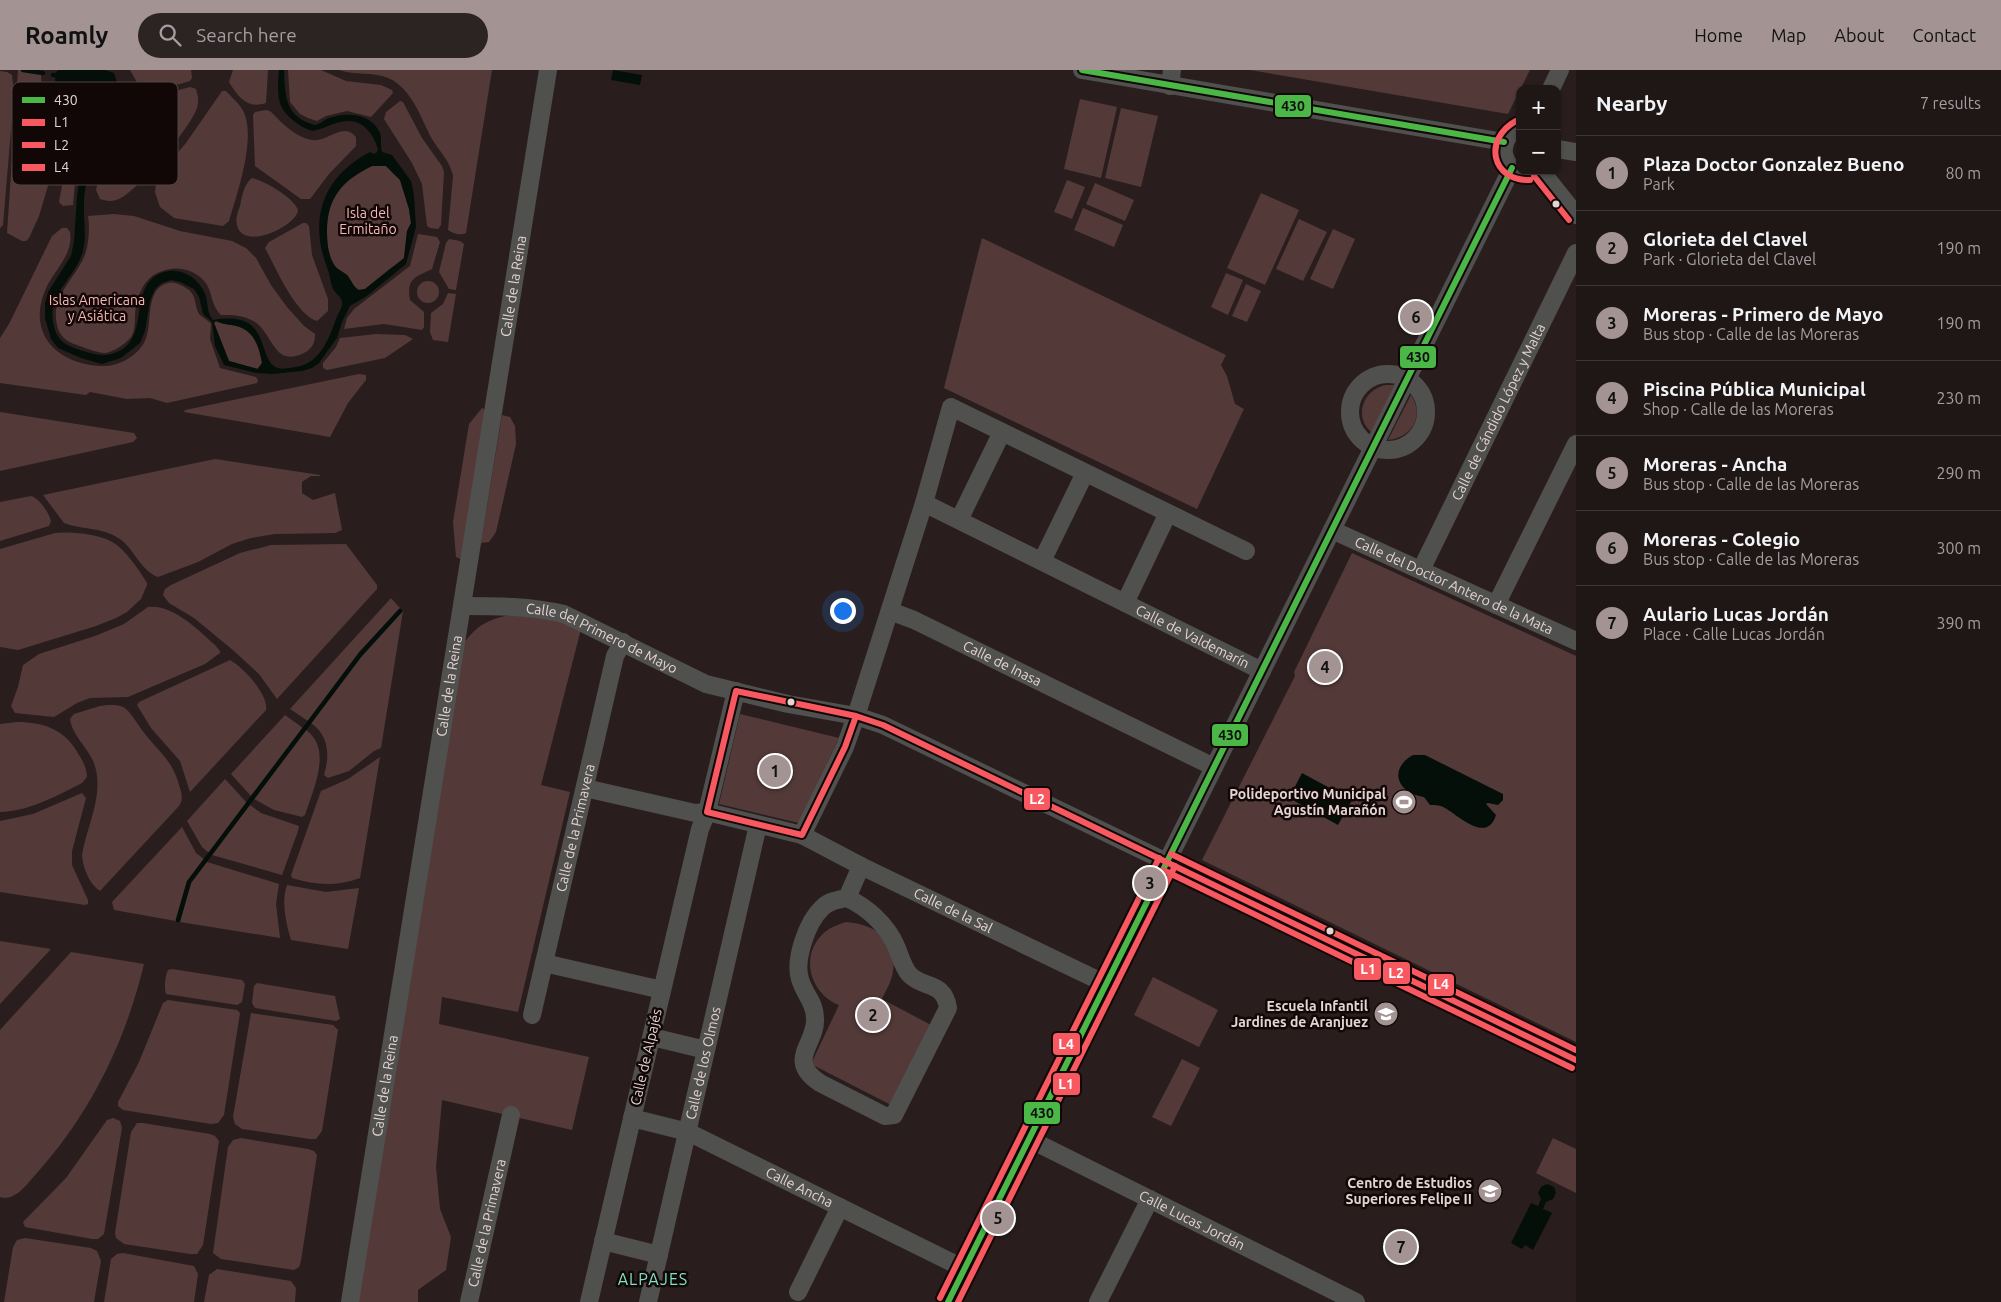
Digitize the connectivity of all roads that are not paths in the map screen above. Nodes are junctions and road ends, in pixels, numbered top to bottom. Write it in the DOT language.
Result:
graph roads {
  1 [pos="548,70"];
  2 [pos="1082,70"];
  3 [pos="1560,70"];
  4 [pos="1171,78"];
  5 [pos="1553,85"];
  6 [pos="1517,130"];
  7 [pos="1504,142"];
  8 [pos="1561,150"];
  9 [pos="1576,152"];
  10 [pos="1512,168"];
  11 [pos="1516,170"];
  12 [pos="1543,175"];
  13 [pos="1576,216"];
  14 [pos="1576,253"];
  15 [pos="1407,378"];
  16 [pos="1002,432"];
  17 [pos="1576,444"];
  18 [pos="1374,448"];
  19 [pos="1086,473"];
  20 [pos="924,502"];
  21 [pos="1168,513"];
  22 [pos="959,520"];
  23 [pos="1332,530"];
  24 [pos="1246,551"];
  25 [pos="1042,562"];
  26 [pos="1420,570"];
  27 [pos="1125,602"];
  28 [pos="1496,605"];
  29 [pos="462,606"];
  30 [pos="890,611"];
  31 [pos="1575,638"];
  32 [pos="623,642"];
  33 [pos="1262,671"];
  34 [pos="736,691"];
  35 [pos="856,716"];
  36 [pos="1214,768"];
  37 [pos="585,788"];
  38 [pos="707,812"];
  39 [pos="758,825"];
  40 [pos="802,835"];
  41 [pos="1167,862"];
  42 [pos="861,866"];
  43 [pos="846,898"];
  44 [pos="544,963"];
  45 [pos="1106,984"];
  46 [pos="662,990"];
  47 [pos="532,1015"];
  48 [pos="652,1037"];
  49 [pos="706,1050"];
  50 [pos="1576,1060"];
  51 [pos="511,1115"];
  52 [pos="632,1118"];
  53 [pos="688,1132"];
  54 [pos="1029,1139"];
  55 [pos="1150,1199"];
  56 [pos="840,1207"];
  57 [pos="604,1241"];
  58 [pos="659,1255"];
  59 [pos="964,1268"];
  60 [pos="798,1292"];
  61 [pos="350,1302"];
  62 [pos="470,1302"];
  63 [pos="589,1302"];
  64 [pos="648,1302"];
  65 [pos="948,1302"];
  66 [pos="1098,1302"];
  67 [pos="1356,1302"];
  1 -- 29 [label="street, Calle de la Reina"];
  2 -- 4 [label="street"];
  3 -- 5 [label="street"];
  4 -- 7 [label="street"];
  6 -- 7 [label="street"];
  7 -- 10 [label="street"];
  8 -- 9 [label="street"];
  10 -- 11 [label="street"];
  10 -- 15 [label="street"];
  12 -- 13 [label="street"];
  14 -- 26 [label="street, Calle de Cándido López y Malta"];
  15 -- 18 [label="street"];
  15 -- 18 [label="street"];
  15 -- 18 [label="street"];
  16 -- 19 [label="street"];
  16 -- 20 [label="street"];
  16 -- 22 [label="street"];
  17 -- 28 [label="street"];
  18 -- 23 [label="street"];
  19 -- 21 [label="street"];
  19 -- 25 [label="street"];
  20 -- 22 [label="street, Calle de Valdemarín"];
  20 -- 30 [label="street"];
  21 -- 24 [label="street"];
  21 -- 27 [label="street, Calle de Valdemarín"];
  22 -- 25 [label="street, Calle de Valdemarín"];
  23 -- 26 [label="street, Calle del Doctor Antero de la Mata"];
  23 -- 33 [label="street"];
  25 -- 27 [label="street, Calle de Valdemarín"];
  26 -- 28 [label="street, Calle del Doctor Antero de la Mata"];
  27 -- 33 [label="street, Calle de Valdemarín"];
  28 -- 31 [label="street, Calle del Doctor Antero de la Mata"];
  29 -- 32 [label="street, Calle del Primero de Mayo"];
  29 -- 61 [label="street, Calle de la Reina"];
  30 -- 35 [label="street"];
  30 -- 36 [label="street, Calle de Inasa"];
  32 -- 34 [label="street, Calle del Primero de Mayo"];
  32 -- 37 [label="street, Calle de la Primavera"];
  33 -- 36 [label="street"];
  34 -- 35 [label="street, Calle del Primero de Mayo"];
  34 -- 38 [label="street, Calle de Alpajés"];
  35 -- 40 [label="street"];
  35 -- 41 [label="street"];
  36 -- 41 [label="street"];
  37 -- 38 [label="street"];
  37 -- 44 [label="street, Calle de la Primavera"];
  38 -- 39 [label="street, Calle de la Sal"];
  38 -- 46 [label="street, Calle de Alpajés"];
  39 -- 40 [label="street, Calle de la Sal"];
  39 -- 49 [label="street, Calle de los Olmos"];
  40 -- 42 [label="street, Calle de la Sal"];
  41 -- 45 [label="street"];
  41 -- 50 [label="street"];
  42 -- 43 [label="street"];
  42 -- 45 [label="street, Calle de la Sal"];
  43 -- 43 [label="street"];
  44 -- 46 [label="street"];
  44 -- 47 [label="street, Calle de la Primavera"];
  45 -- 54 [label="street"];
  46 -- 48 [label="street, Calle de Alpajés"];
  48 -- 49 [label="street"];
  48 -- 52 [label="street, Calle de Alpajés"];
  49 -- 53 [label="street, Calle de los Olmos"];
  51 -- 62 [label="street, Calle de la Primavera"];
  52 -- 53 [label="street, Calle Ancha"];
  52 -- 57 [label="street, Calle de Alpajés"];
  53 -- 56 [label="street, Calle Ancha"];
  53 -- 58 [label="street, Calle de los Olmos"];
  54 -- 55 [label="street, Calle Lucas Jordán"];
  54 -- 59 [label="street"];
  55 -- 66 [label="street"];
  55 -- 67 [label="street, Calle Lucas Jordán"];
  56 -- 59 [label="street, Calle Ancha"];
  56 -- 60 [label="street"];
  57 -- 58 [label="street"];
  57 -- 63 [label="street, Calle de Alpajés"];
  58 -- 64 [label="street, Calle de los Olmos"];
  59 -- 65 [label="street"];
}
